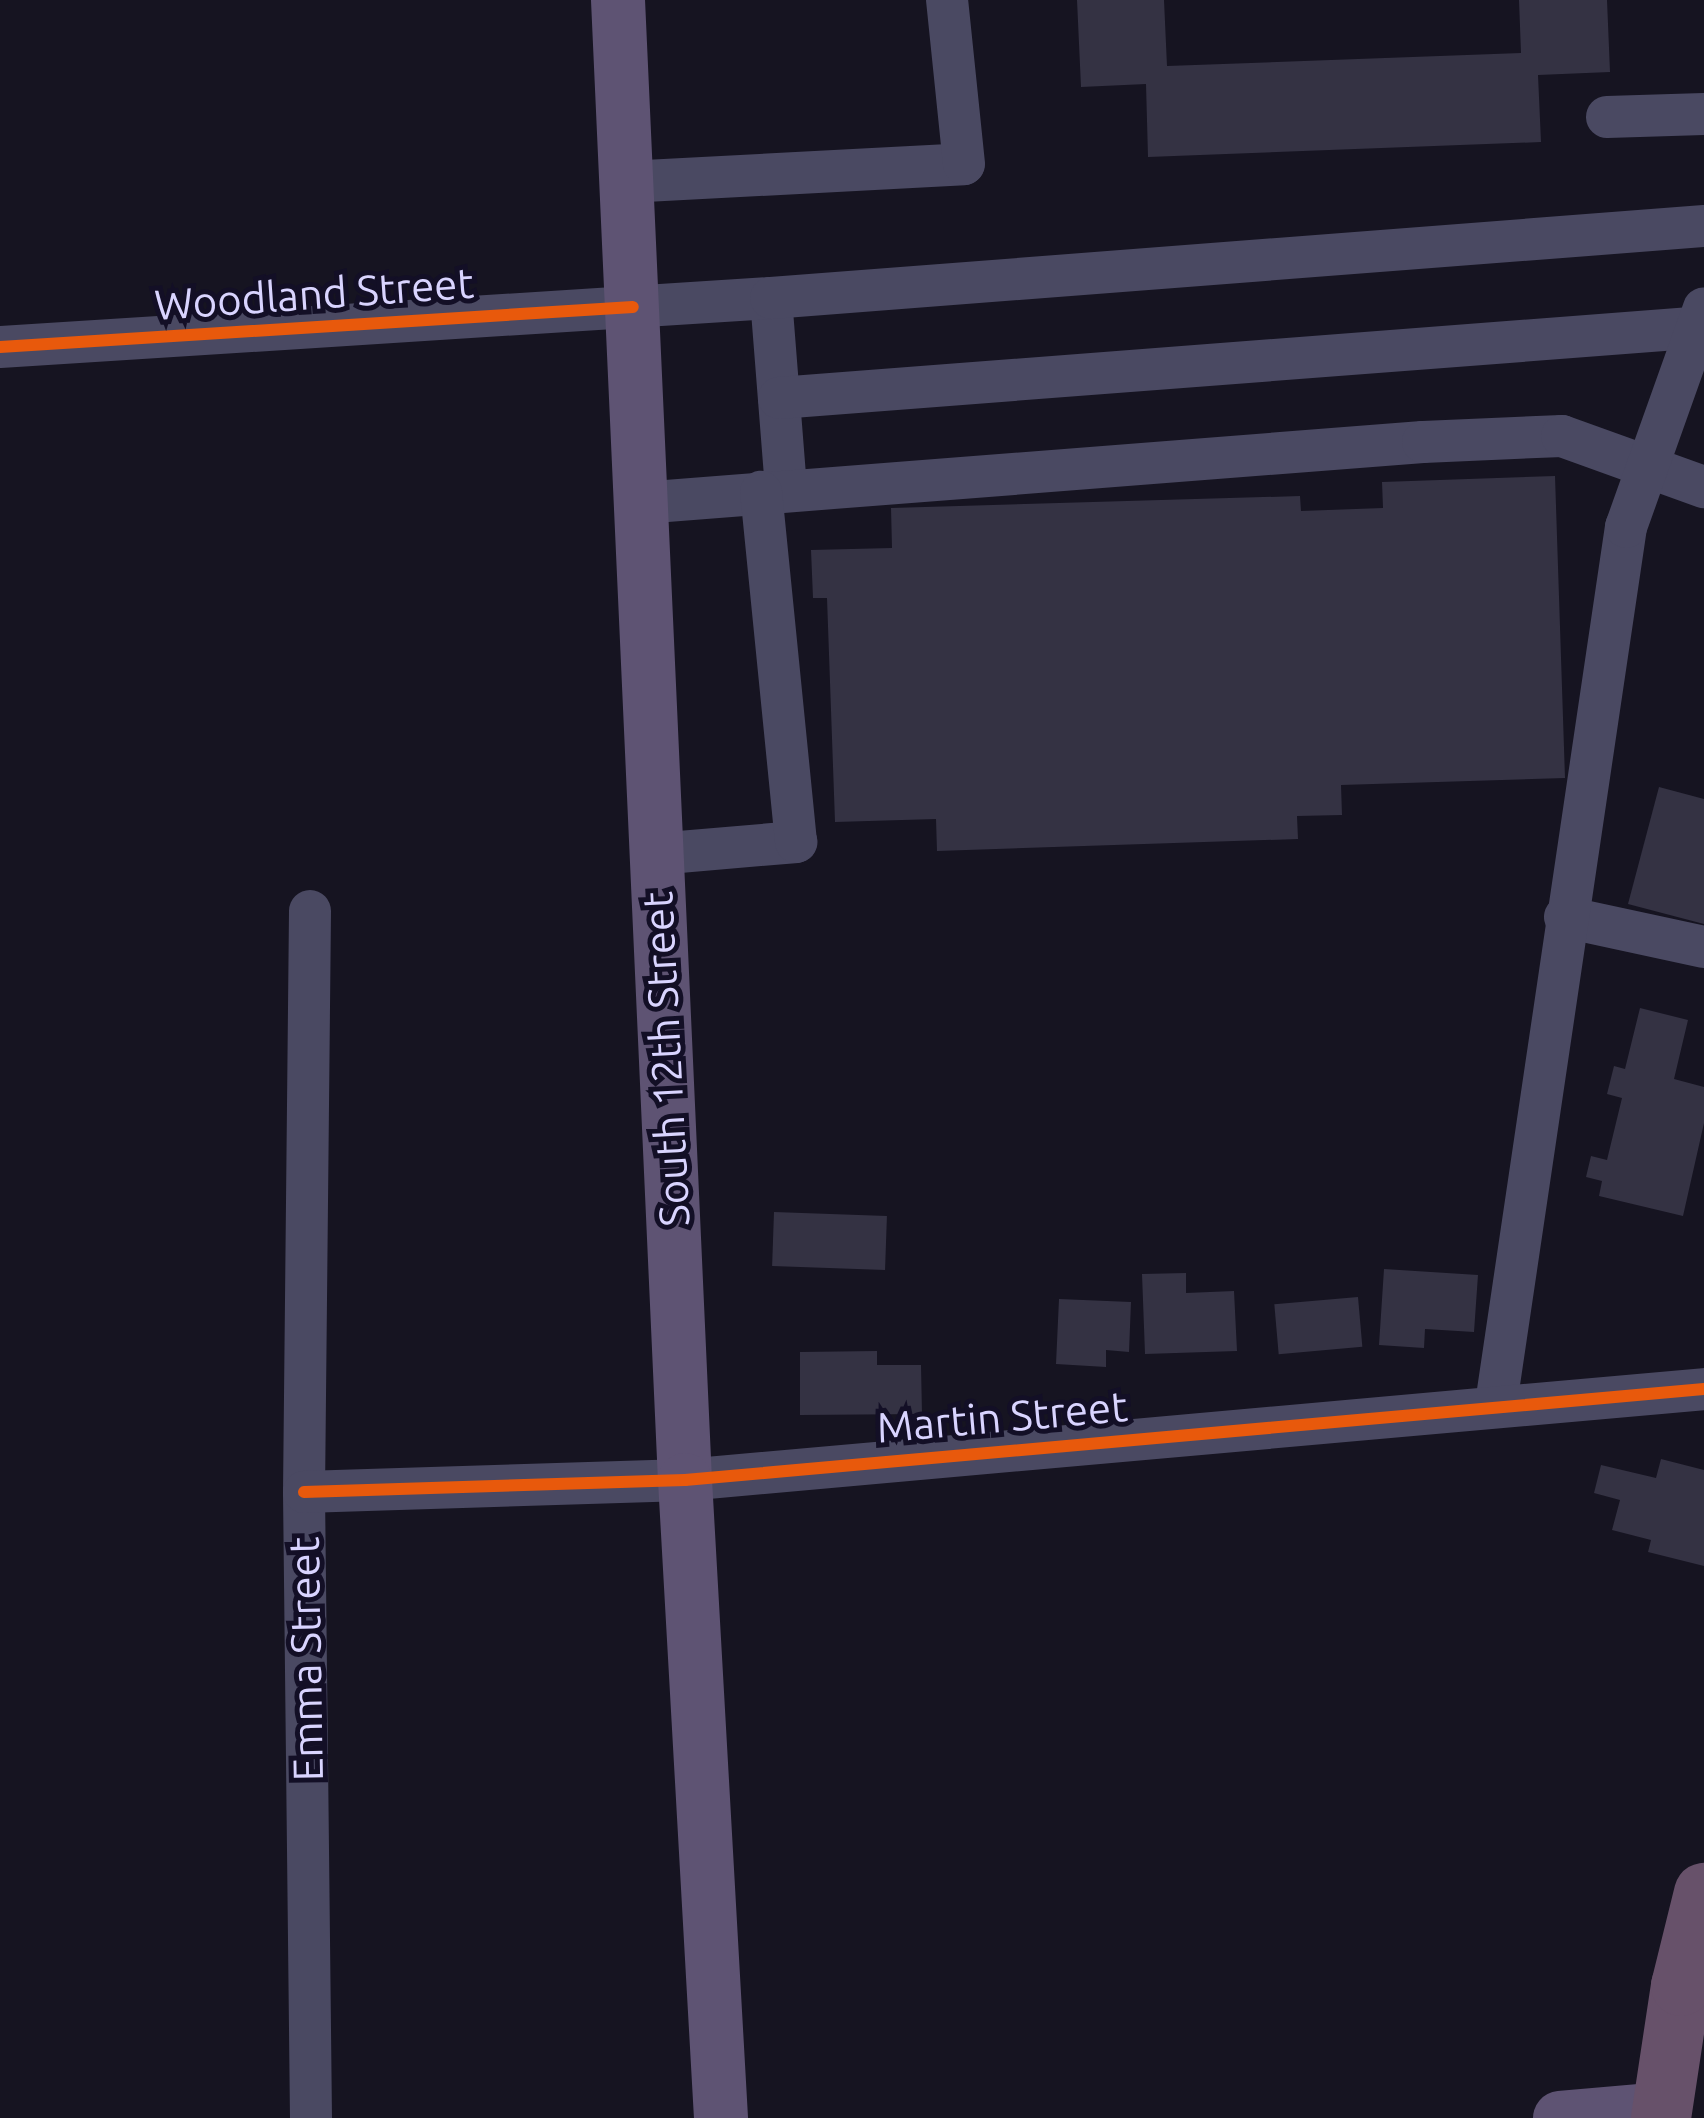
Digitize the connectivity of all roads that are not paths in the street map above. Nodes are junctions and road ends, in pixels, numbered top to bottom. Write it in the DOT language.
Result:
graph roads {
  1 [pos="617,0"];
  2 [pos="947,0"];
  3 [pos="1704,114"];
  4 [pos="1607,117"];
  5 [pos="626,182"];
  6 [pos="1704,226"];
  7 [pos="771,298"];
  8 [pos="633,307"];
  9 [pos="1702,320"];
  10 [pos="0,347"];
  11 [pos="779,398"];
  12 [pos="1647,470"];
  13 [pos="1704,487"];
  14 [pos="774,491"];
  15 [pos="641,503"];
  16 [pos="656,854"];
  17 [pos="310,911"];
  18 [pos="1565,917"];
  19 [pos="1704,947"];
  20 [pos="1704,1389"];
  21 [pos="1496,1404"];
  22 [pos="685,1480"];
  23 [pos="304,1492"];
  24 [pos="1704,1893"];
  25 [pos="1661,2113"];
  26 [pos="311,2118"];
  27 [pos="722,2118"];
  28 [pos="1560,2118"];
  1 -- 5 [label="main road, South 12th Street"];
  2 -- 5 [label="street"];
  3 -- 4 [label="street"];
  5 -- 8 [label="main road, South 12th Street"];
  6 -- 7 [label="street, Woodland Street"];
  7 -- 8 [label="street, Woodland Street"];
  7 -- 11 [label="street"];
  8 -- 10 [label="street, Woodland Street"];
  8 -- 15 [label="main road, South 12th Street"];
  9 -- 11 [label="street"];
  9 -- 12 [label="street"];
  11 -- 14 [label="street"];
  12 -- 13 [label="street"];
  12 -- 14 [label="street"];
  12 -- 18 [label="street"];
  14 -- 15 [label="street"];
  14 -- 16 [label="street"];
  15 -- 16 [label="main road, South 12th Street"];
  16 -- 22 [label="main road, South 12th Street"];
  17 -- 23 [label="street, Emma Street"];
  18 -- 19 [label="street"];
  18 -- 21 [label="street"];
  20 -- 21 [label="street, Martin Street"];
  21 -- 22 [label="street, Martin Street"];
  22 -- 23 [label="street, Martin Street"];
  22 -- 27 [label="main road, South 12th Street"];
  23 -- 26 [label="street, Emma Street"];
  24 -- 25 [label="highway"];
  25 -- 28 [label="main road"];
}
